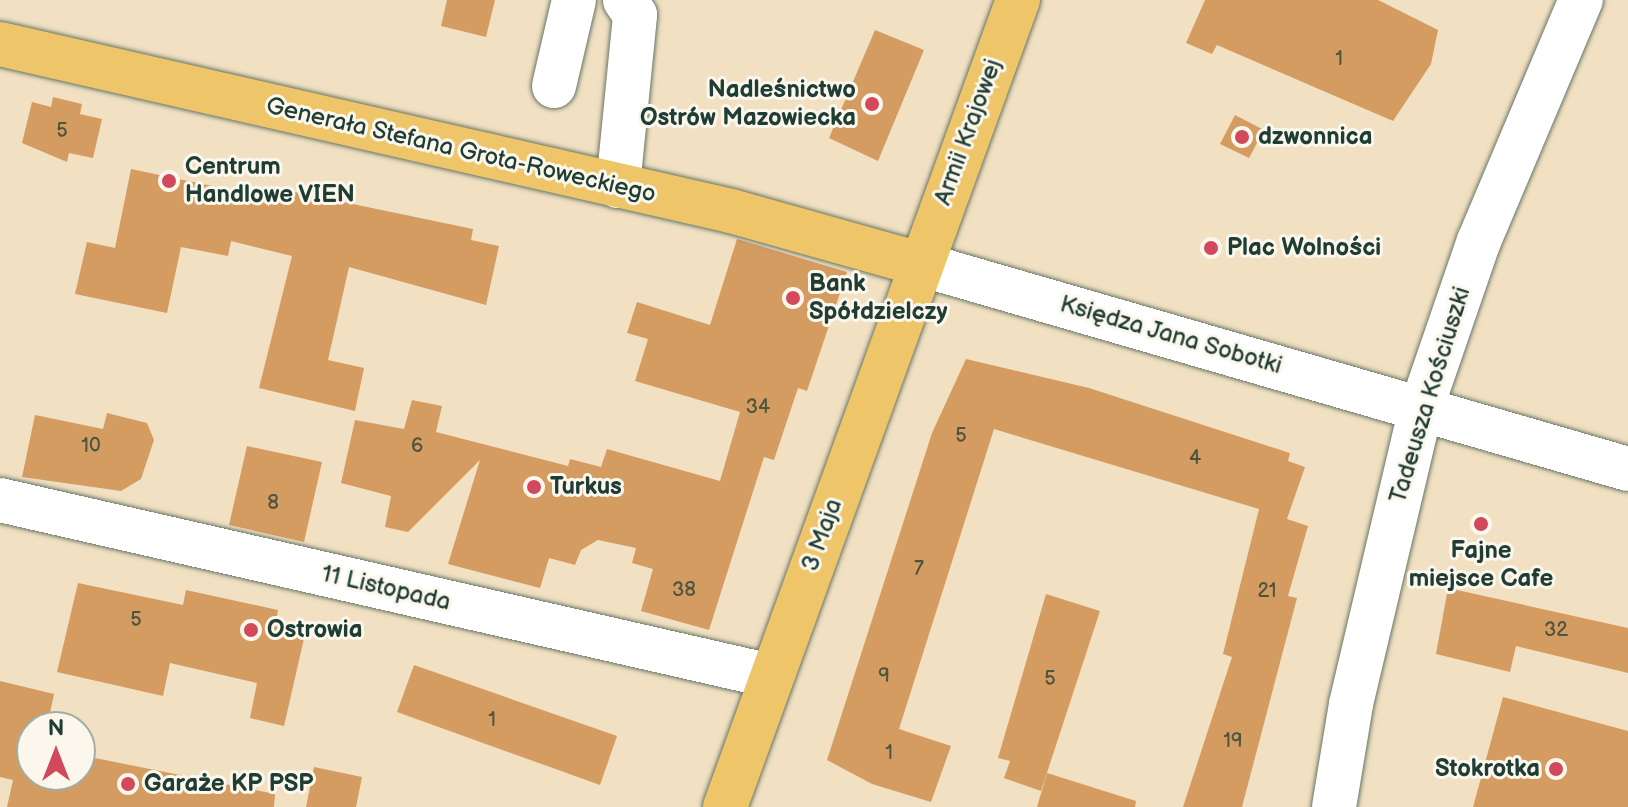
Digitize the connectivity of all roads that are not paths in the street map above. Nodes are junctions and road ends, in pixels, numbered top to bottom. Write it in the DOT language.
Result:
graph roads {
  1 [pos="574,0"];
  2 [pos="625,0"];
  3 [pos="1018,0"];
  4 [pos="1581,0"];
  5 [pos="0,44"];
  6 [pos="554,86"];
  7 [pos="618,186"];
  8 [pos="920,264"];
  9 [pos="1421,409"];
  10 [pos="1628,469"];
  11 [pos="0,500"];
  12 [pos="771,676"];
  13 [pos="725,807"];
  14 [pos="1334,807"];
  1 -- 6 [label="street"];
  2 -- 7 [label="street"];
  3 -- 8 [label="main road, Armii Krajowej"];
  4 -- 9 [label="street, Tadeusza Kościuszki"];
  5 -- 7 [label="main road, Generała Stefana Grota-Roweckiego"];
  7 -- 8 [label="main road, Generała Stefana Grota-Roweckiego"];
  8 -- 9 [label="street, Księdza Jana Sobotki"];
  8 -- 12 [label="main road, 3 Maja"];
  9 -- 10 [label="street, Księdza Jana Sobotki"];
  9 -- 14 [label="street, Tadeusza Kościuszki"];
  11 -- 12 [label="street, 11 Listopada"];
  12 -- 13 [label="main road, 3 Maja"];
}
